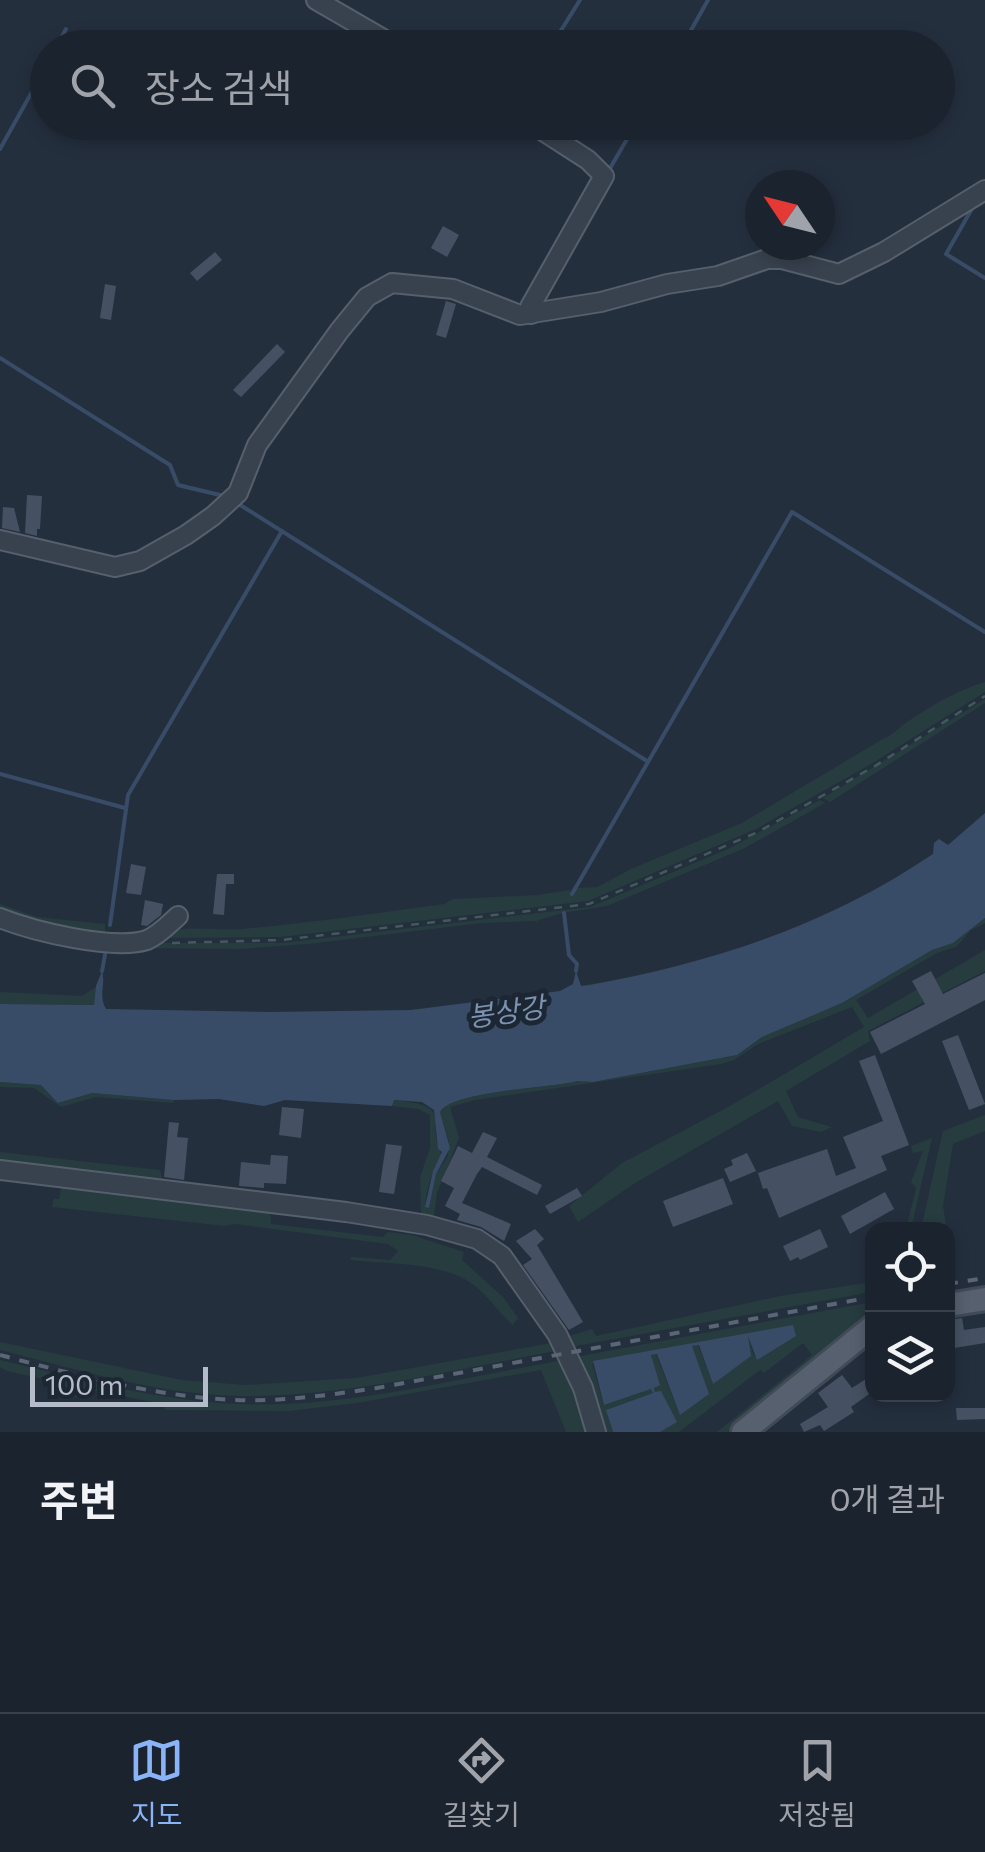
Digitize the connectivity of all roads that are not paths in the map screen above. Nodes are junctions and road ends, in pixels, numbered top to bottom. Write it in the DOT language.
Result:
graph roads {
  1 [pos="316,0"];
  2 [pos="367,30"];
  3 [pos="557,140"];
  4 [pos="985,190"];
  5 [pos="530,314"];
  6 [pos="0,540"];
  7 [pos="178,916"];
  8 [pos="0,918"];
  9 [pos="0,1170"];
  10 [pos="985,1299"];
  11 [pos="955,1304"];
  12 [pos="865,1333"];
  13 [pos="596,1432"];
  14 [pos="743,1432"];
  1 -- 2 [label="street"];
  3 -- 5 [label="street"];
  4 -- 5 [label="street"];
  5 -- 6 [label="street"];
  7 -- 8 [label="street"];
  9 -- 13 [label="street"];
  10 -- 11 [label="main road"];
  12 -- 14 [label="main road"];
}
